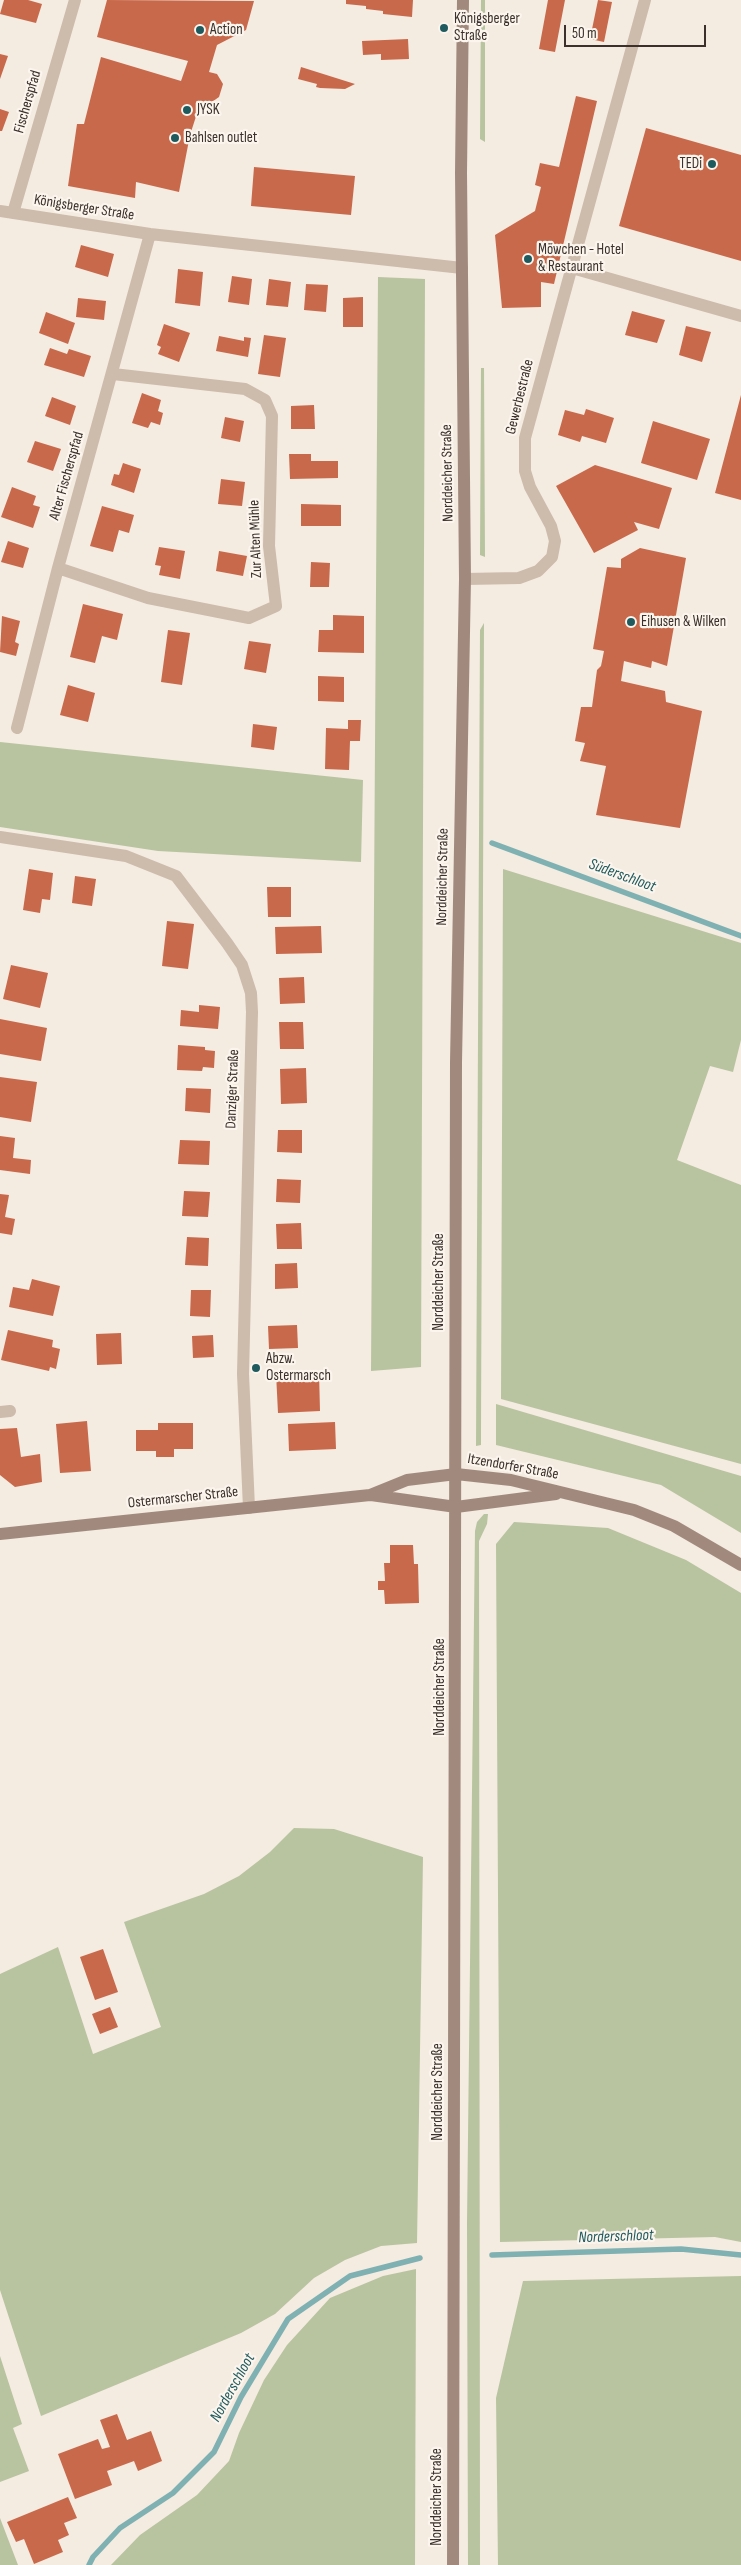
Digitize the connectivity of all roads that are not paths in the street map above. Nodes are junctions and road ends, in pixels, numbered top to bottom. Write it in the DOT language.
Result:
graph roads {
  1 [pos="75,0"];
  2 [pos="463,0"];
  3 [pos="645,0"];
  4 [pos="6,212"];
  5 [pos="150,234"];
  6 [pos="462,268"];
  7 [pos="572,268"];
  8 [pos="741,316"];
  9 [pos="113,374"];
  10 [pos="58,568"];
  11 [pos="465,579"];
  12 [pos="17,728"];
  13 [pos="0,838"];
  14 [pos="456,1474"];
  15 [pos="564,1493"];
  16 [pos="370,1494"];
  17 [pos="456,1507"];
  18 [pos="249,1508"];
  19 [pos="0,1534"];
  20 [pos="741,1565"];
  21 [pos="453,2565"];
  1 -- 4 [label="street, Fischerspfad"];
  2 -- 6 [label="main road, Norddeicher Straße"];
  3 -- 7 [label="street, Gewerbestraße"];
  4 -- 5 [label="street, Königsberger Straße"];
  5 -- 6 [label="street, Königsberger Straße"];
  5 -- 9 [label="street, Alter Fischerspfad"];
  6 -- 11 [label="main road, Norddeicher Straße"];
  7 -- 8 [label="street"];
  7 -- 11 [label="street, Gewerbestraße"];
  9 -- 10 [label="street, Alter Fischerspfad"];
  9 -- 10 [label="street, Zur Alten Mühle"];
  10 -- 12 [label="street, Alter Fischerspfad"];
  11 -- 14 [label="main road, Norddeicher Straße"];
  13 -- 18 [label="street, Danziger Straße"];
  14 -- 15 [label="main road, Itzendorfer Straße"];
  14 -- 16 [label="main road, Ostermarscher Straße"];
  14 -- 17 [label="main road, Norddeicher Straße"];
  15 -- 17 [label="main road, Itzendorfer Straße"];
  15 -- 20 [label="main road, Itzendorfer Straße"];
  16 -- 17 [label="main road, Ostermarscher Straße"];
  16 -- 18 [label="main road, Ostermarscher Straße"];
  17 -- 21 [label="main road, Norddeicher Straße"];
  18 -- 19 [label="main road, Ostermarscher Straße"];
}
